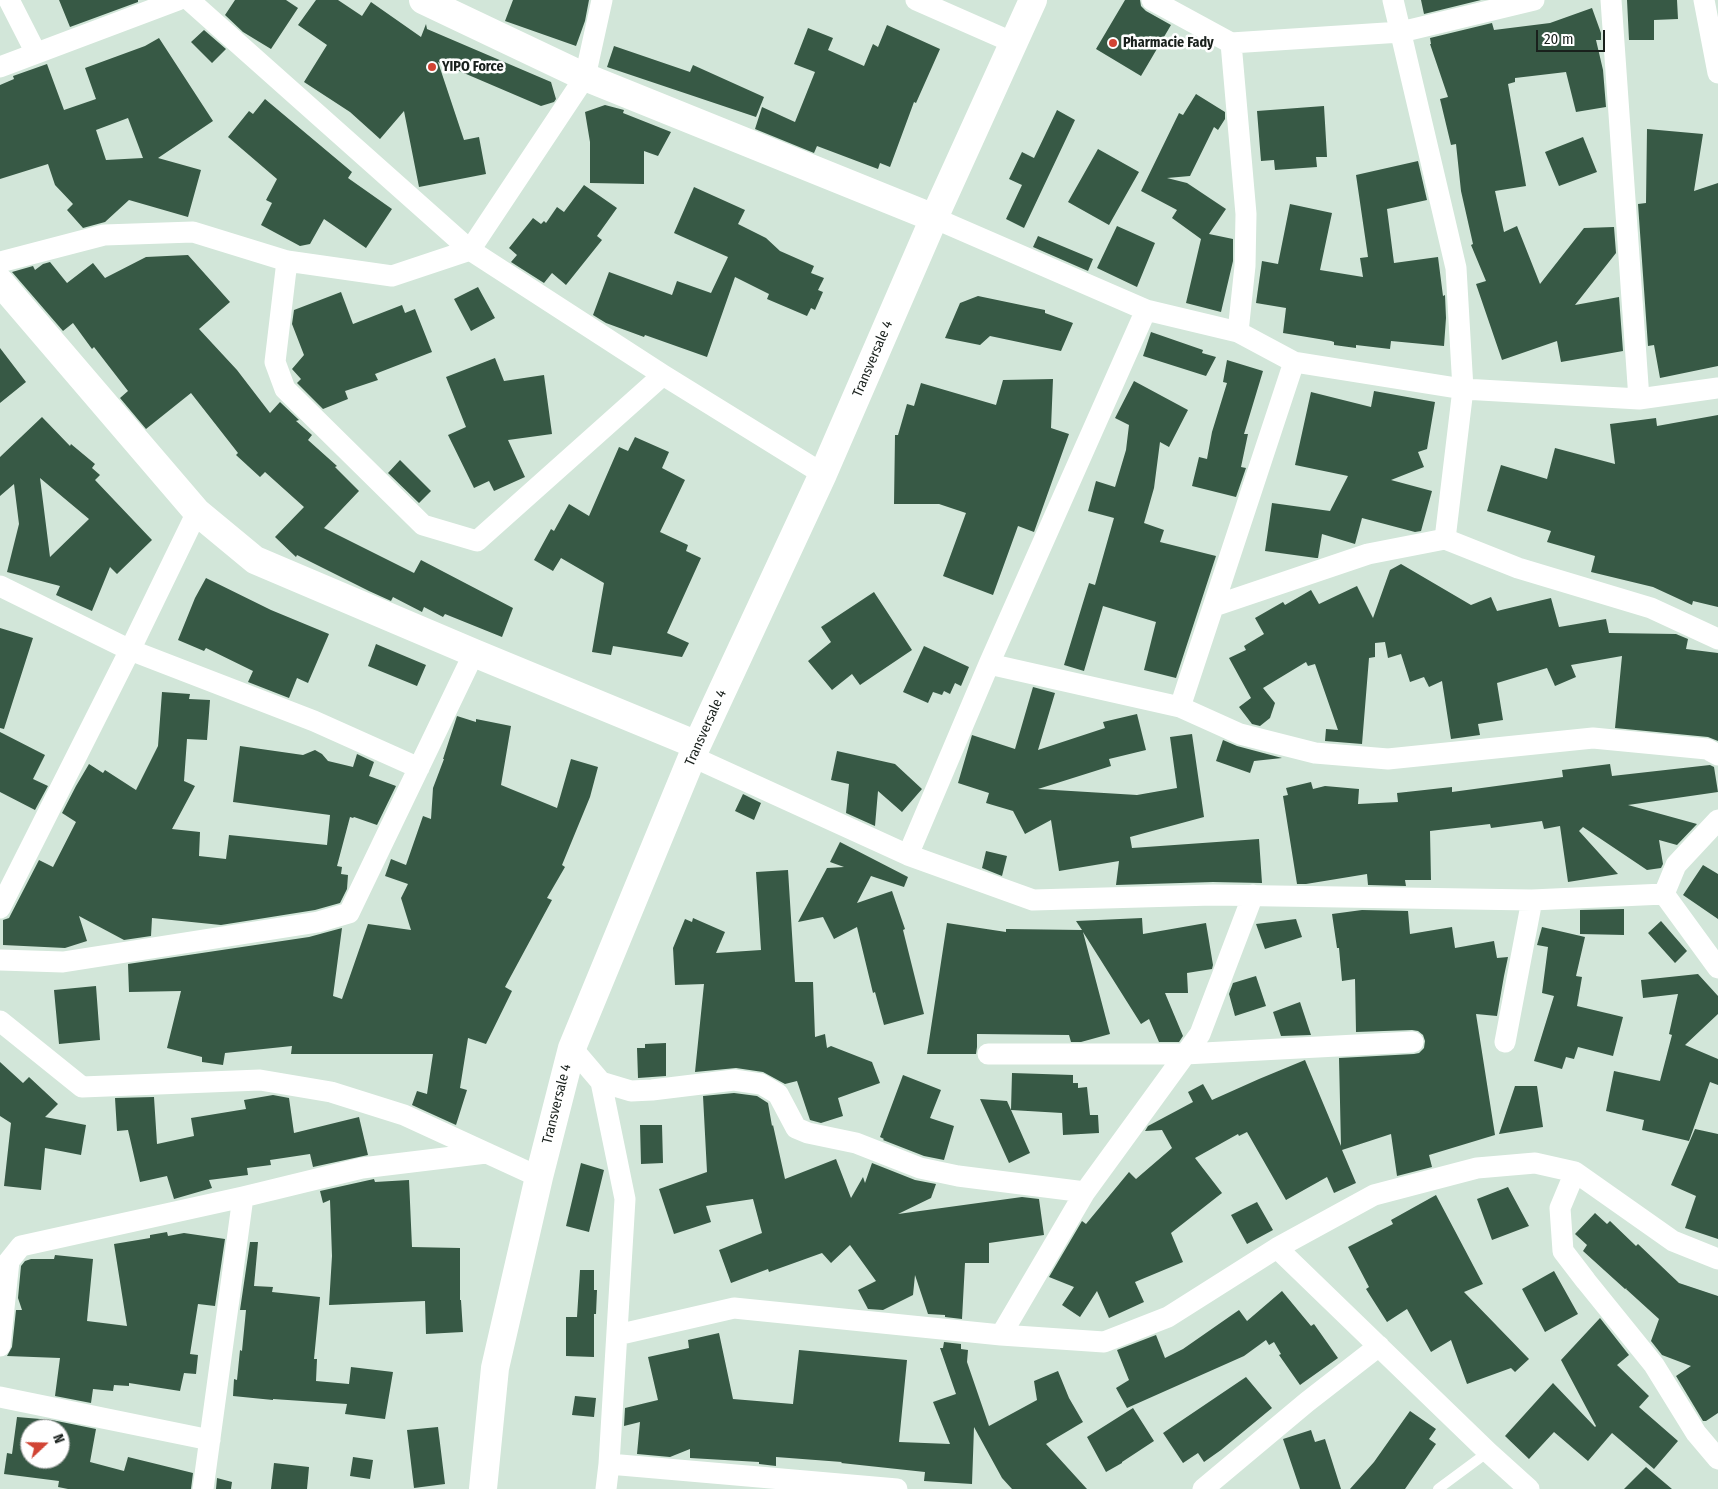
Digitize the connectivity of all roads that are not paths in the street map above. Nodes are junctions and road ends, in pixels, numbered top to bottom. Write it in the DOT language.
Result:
graph roads {
  1 [pos="9,0"];
  2 [pos="178,0"];
  3 [pos="189,0"];
  4 [pos="423,0"];
  5 [pos="602,0"];
  6 [pos="916,0"];
  7 [pos="1033,0"];
  8 [pos="1152,0"];
  9 [pos="1393,0"];
  10 [pos="1534,0"];
  11 [pos="1611,0"];
  12 [pos="1704,0"];
  13 [pos="1401,32"];
  14 [pos="1014,43"];
  15 [pos="1230,43"];
  16 [pos="36,53"];
  17 [pos="0,67"];
  18 [pos="1718,73"];
  19 [pos="585,77"];
  20 [pos="934,218"];
  21 [pos="470,250"];
  22 [pos="287,261"];
  23 [pos="0,262"];
  24 [pos="0,282"];
  25 [pos="1146,310"];
  26 [pos="1238,332"];
  27 [pos="1294,362"];
  28 [pos="662,375"];
  29 [pos="1718,388"];
  30 [pos="1463,389"];
  31 [pos="1639,399"];
  32 [pos="823,474"];
  33 [pos="197,512"];
  34 [pos="1445,539"];
  35 [pos="0,586"];
  36 [pos="1214,606"];
  37 [pos="1718,639"];
  38 [pos="130,650"];
  39 [pos="474,653"];
  40 [pos="989,664"];
  41 [pos="1180,707"];
  42 [pos="695,751"];
  43 [pos="1718,755"];
  44 [pos="419,768"];
  45 [pos="1718,820"];
  46 [pos="908,855"];
  47 [pos="1664,894"];
  48 [pos="1253,895"];
  49 [pos="1532,900"];
  50 [pos="0,908"];
  51 [pos="0,960"];
  52 [pos="1718,968"];
  53 [pos="0,1021"];
  54 [pos="1413,1042"];
  55 [pos="1505,1042"];
  56 [pos="572,1048"];
  57 [pos="988,1054"];
  58 [pos="1185,1054"];
  59 [pos="601,1082"];
  60 [pos="486,1153"];
  61 [pos="1575,1172"];
  62 [pos="539,1177"];
  63 [pos="1084,1192"];
  64 [pos="243,1197"];
  65 [pos="1277,1248"];
  66 [pos="1718,1259"];
  67 [pos="617,1335"];
  68 [pos="1001,1335"];
  69 [pos="0,1346"];
  70 [pos="1379,1346"];
  71 [pos="0,1397"];
  72 [pos="210,1440"];
  73 [pos="1488,1452"];
  74 [pos="1718,1460"];
  75 [pos="609,1464"];
  76 [pos="203,1489"];
  77 [pos="483,1489"];
  78 [pos="606,1489"];
  79 [pos="897,1489"];
  80 [pos="1203,1489"];
  81 [pos="1438,1489"];
  82 [pos="1529,1489"];
  1 -- 16 [label="street"];
  2 -- 16 [label="street"];
  3 -- 21 [label="street"];
  4 -- 19 [label="main road"];
  5 -- 19 [label="street"];
  6 -- 14 [label="street"];
  7 -- 14 [label="main road, Transversale 4"];
  8 -- 15 [label="street"];
  9 -- 13 [label="street"];
  10 -- 13 [label="street"];
  11 -- 31 [label="street"];
  12 -- 18 [label="street"];
  13 -- 15 [label="street"];
  13 -- 30 [label="street"];
  14 -- 20 [label="main road, Transversale 4"];
  15 -- 26 [label="street"];
  16 -- 17 [label="street"];
  19 -- 20 [label="main road"];
  19 -- 21 [label="street"];
  20 -- 25 [label="street"];
  20 -- 32 [label="main road, Transversale 4"];
  21 -- 22 [label="street"];
  21 -- 28 [label="street"];
  22 -- 23 [label="street"];
  22 -- 28 [label="street"];
  24 -- 33 [label="main road"];
  25 -- 26 [label="street"];
  25 -- 40 [label="street"];
  26 -- 27 [label="street"];
  27 -- 30 [label="street"];
  27 -- 36 [label="street"];
  28 -- 32 [label="street"];
  29 -- 31 [label="street"];
  30 -- 31 [label="street"];
  30 -- 34 [label="street"];
  32 -- 42 [label="main road, Transversale 4"];
  33 -- 38 [label="street"];
  33 -- 39 [label="main road"];
  34 -- 36 [label="street"];
  34 -- 37 [label="street"];
  35 -- 38 [label="street"];
  36 -- 41 [label="street"];
  38 -- 44 [label="street"];
  38 -- 50 [label="street"];
  39 -- 42 [label="main road"];
  39 -- 44 [label="street"];
  40 -- 41 [label="street"];
  40 -- 46 [label="street"];
  41 -- 43 [label="street"];
  42 -- 46 [label="street"];
  42 -- 56 [label="main road, Transversale 4"];
  44 -- 51 [label="street"];
  45 -- 47 [label="street"];
  46 -- 48 [label="street"];
  47 -- 49 [label="street"];
  47 -- 52 [label="street"];
  48 -- 49 [label="street"];
  48 -- 58 [label="street"];
  49 -- 55 [label="street"];
  53 -- 60 [label="street"];
  54 -- 58 [label="street"];
  56 -- 59 [label="street"];
  56 -- 62 [label="main road, Transversale 4"];
  57 -- 58 [label="street"];
  58 -- 63 [label="street"];
  59 -- 63 [label="street"];
  59 -- 67 [label="street"];
  60 -- 62 [label="street"];
  60 -- 64 [label="street"];
  61 -- 65 [label="street"];
  61 -- 66 [label="street"];
  61 -- 74 [label="street"];
  62 -- 77 [label="main road, Transversale 4"];
  63 -- 68 [label="street"];
  64 -- 69 [label="street"];
  64 -- 72 [label="street"];
  65 -- 68 [label="street"];
  65 -- 70 [label="street"];
  67 -- 68 [label="street"];
  67 -- 75 [label="street"];
  70 -- 73 [label="street"];
  70 -- 80 [label="street"];
  71 -- 72 [label="street"];
  72 -- 76 [label="street"];
  73 -- 81 [label="lane"];
  73 -- 82 [label="street"];
  75 -- 78 [label="street"];
  75 -- 79 [label="street"];
}
